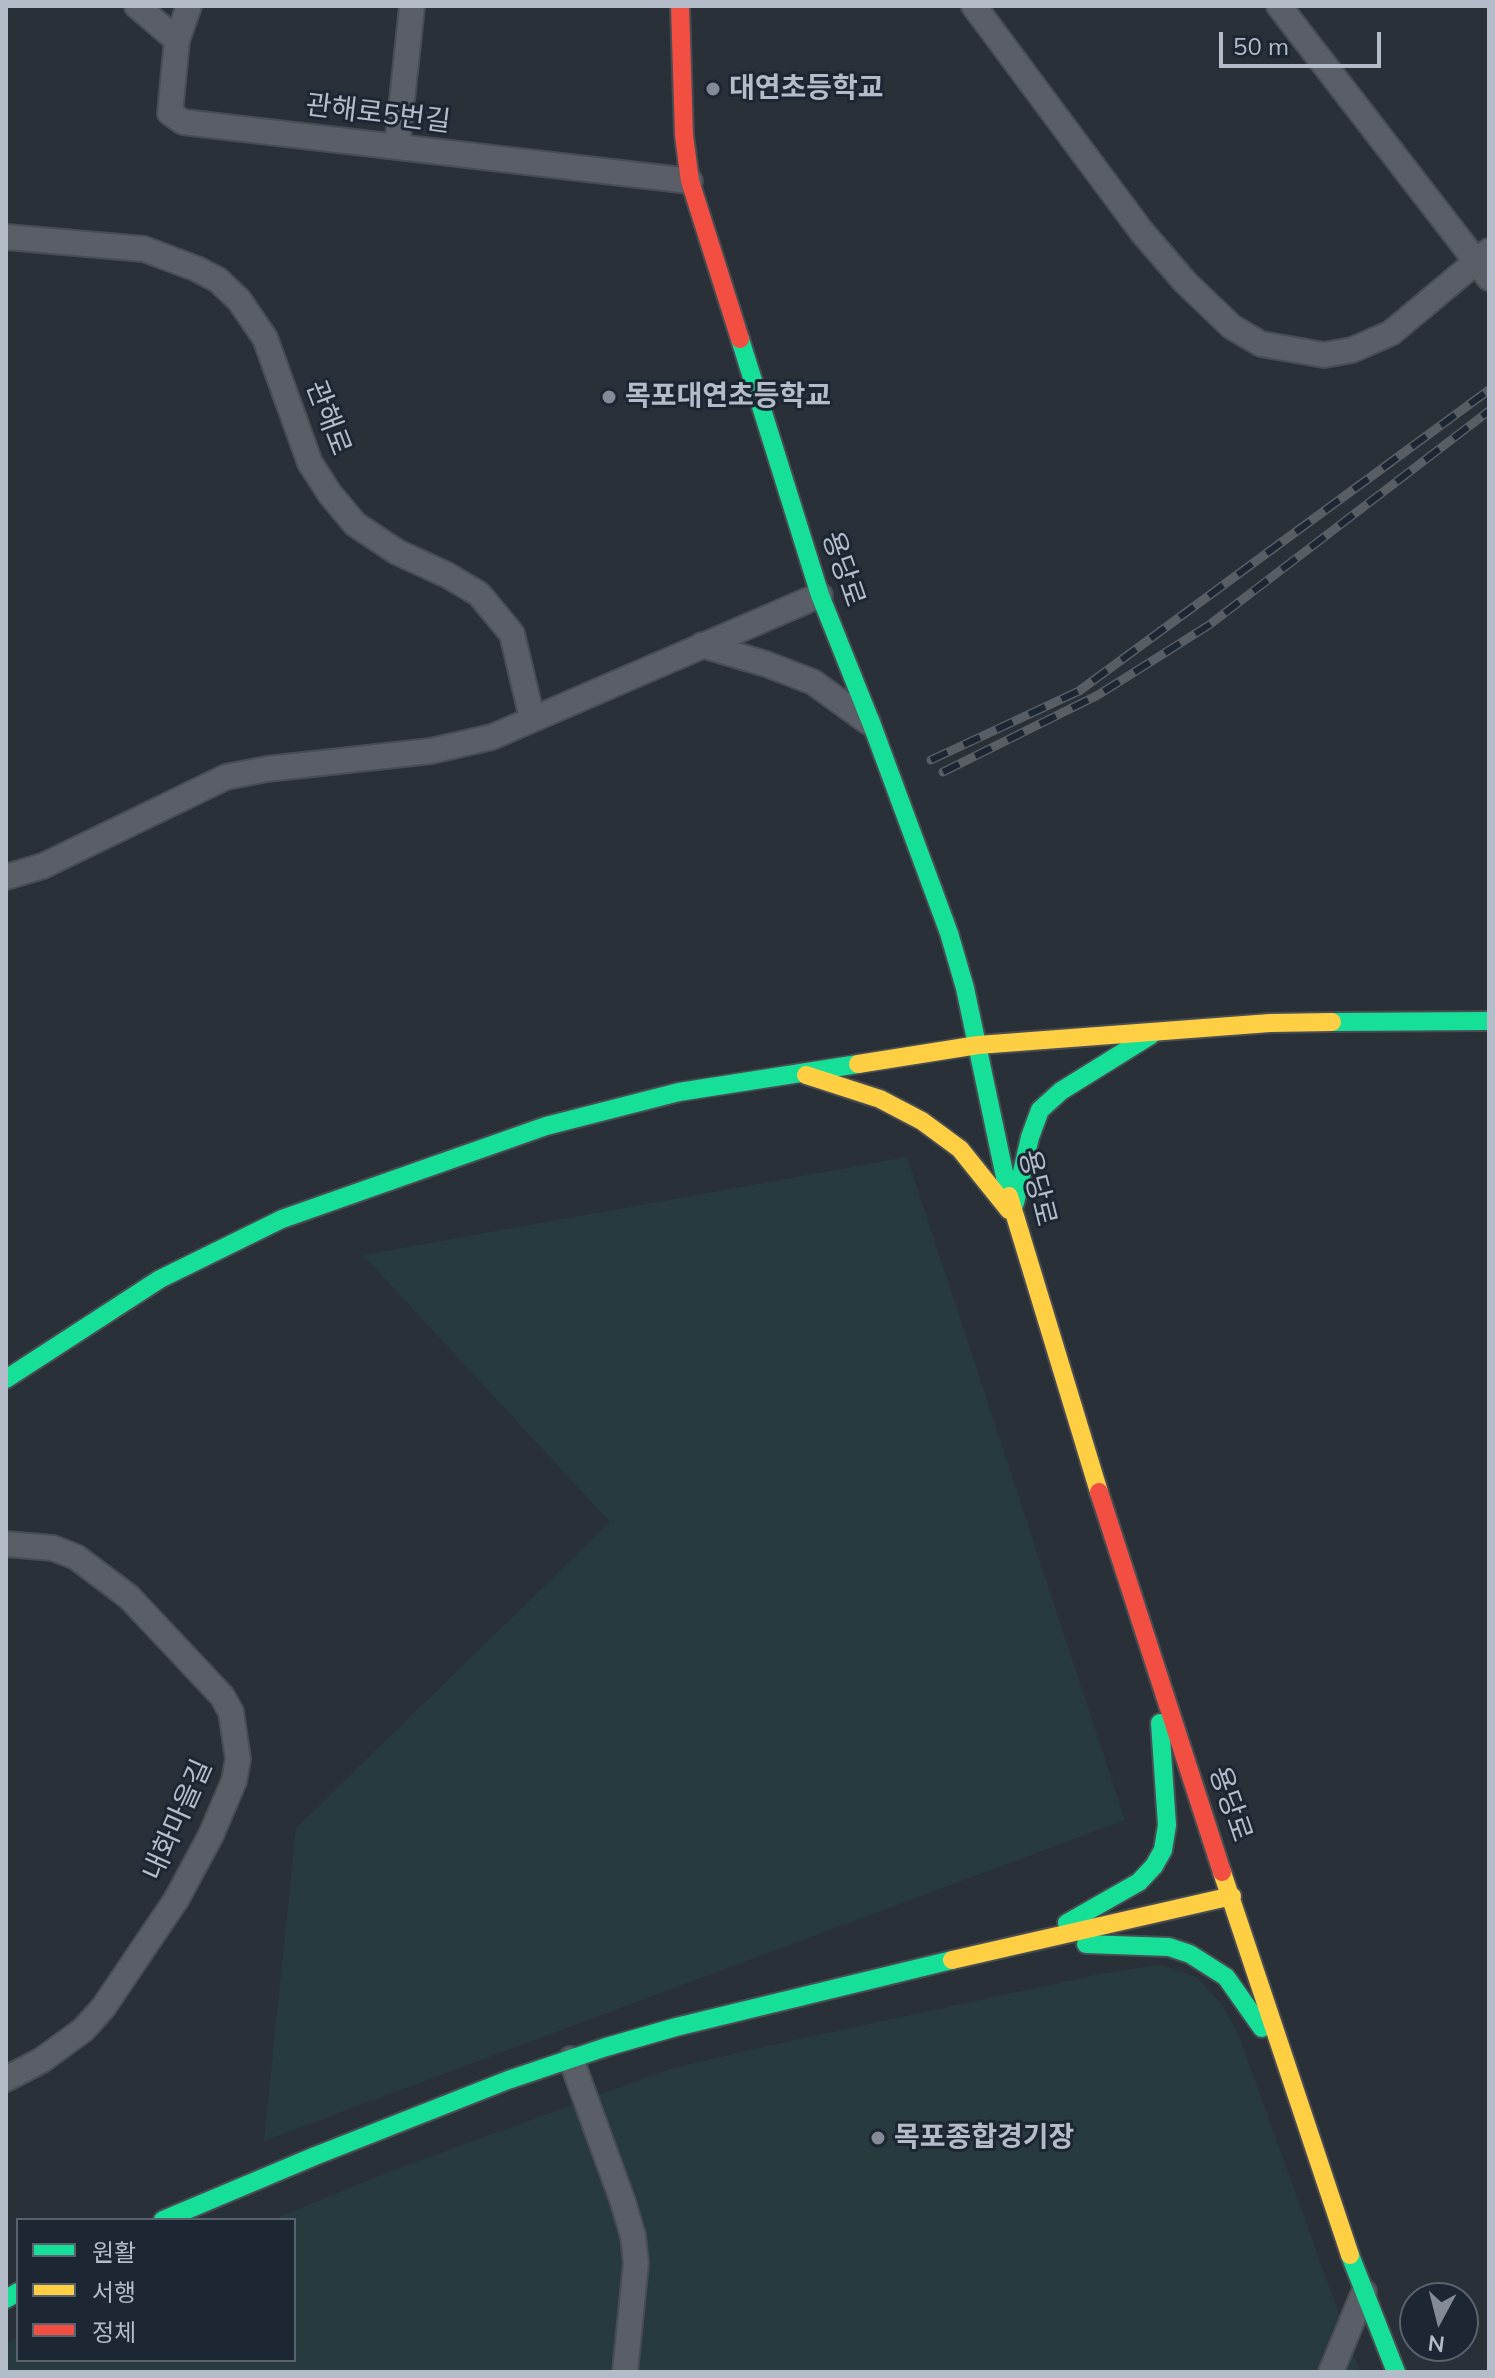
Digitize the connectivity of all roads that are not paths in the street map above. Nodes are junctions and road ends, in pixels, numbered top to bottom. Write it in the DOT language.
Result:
graph roads {
  1 [pos="137,6"];
  2 [pos="189,6"];
  3 [pos="412,6"];
  4 [pos="680,6"];
  5 [pos="974,6"];
  6 [pos="1279,6"];
  7 [pos="177,40"];
  8 [pos="397,147"];
  9 [pos="690,181"];
  10 [pos="6,237"];
  11 [pos="1485,264"];
  12 [pos="820,595"];
  13 [pos="702,645"];
  14 [pos="532,718"];
  15 [pos="872,725"];
  16 [pos="6,877"];
  17 [pos="1489,1021"];
  18 [pos="1158,1031"];
  19 [pos="978,1045"];
  20 [pos="798,1073"];
  21 [pos="1013,1215"];
  22 [pos="6,1379"];
  23 [pos="6,1544"];
  24 [pos="1157,1674"];
  25 [pos="1232,1896"];
  26 [pos="1028,1944"];
  27 [pos="571,2059"];
  28 [pos="1290,2075"];
  29 [pos="6,2079"];
  30 [pos="168,2218"];
  31 [pos="1364,2292"];
  32 [pos="625,2372"];
  33 [pos="1331,2372"];
  34 [pos="1396,2372"];
  1 -- 7 [label="street"];
  2 -- 7 [label="street, 관해로5번길"];
  3 -- 8 [label="street"];
  4 -- 9 [label="street, 용당로"];
  5 -- 11 [label="street"];
  6 -- 11 [label="street"];
  7 -- 8 [label="street, 관해로5번길"];
  8 -- 9 [label="street, 관해로5번길"];
  9 -- 12 [label="street, 용당로"];
  10 -- 14 [label="street, 관해로"];
  12 -- 13 [label="street"];
  12 -- 15 [label="street, 용당로"];
  13 -- 14 [label="street"];
  13 -- 15 [label="street"];
  14 -- 16 [label="street"];
  15 -- 19 [label="street, 용당로"];
  17 -- 18 [label="street"];
  18 -- 19 [label="street"];
  18 -- 21 [label="street"];
  19 -- 20 [label="street"];
  19 -- 21 [label="street, 용당로"];
  20 -- 21 [label="street"];
  20 -- 22 [label="street"];
  21 -- 24 [label="street, 용당로"];
  23 -- 29 [label="street, 내화마을길"];
  24 -- 25 [label="street, 용당로"];
  24 -- 26 [label="street"];
  25 -- 26 [label="street"];
  25 -- 28 [label="street, 용당로"];
  26 -- 27 [label="street"];
  26 -- 28 [label="street"];
  27 -- 30 [label="street"];
  27 -- 32 [label="street"];
  28 -- 31 [label="street, 용당로"];
  31 -- 33 [label="street"];
  31 -- 34 [label="street, 용당로"];
}
